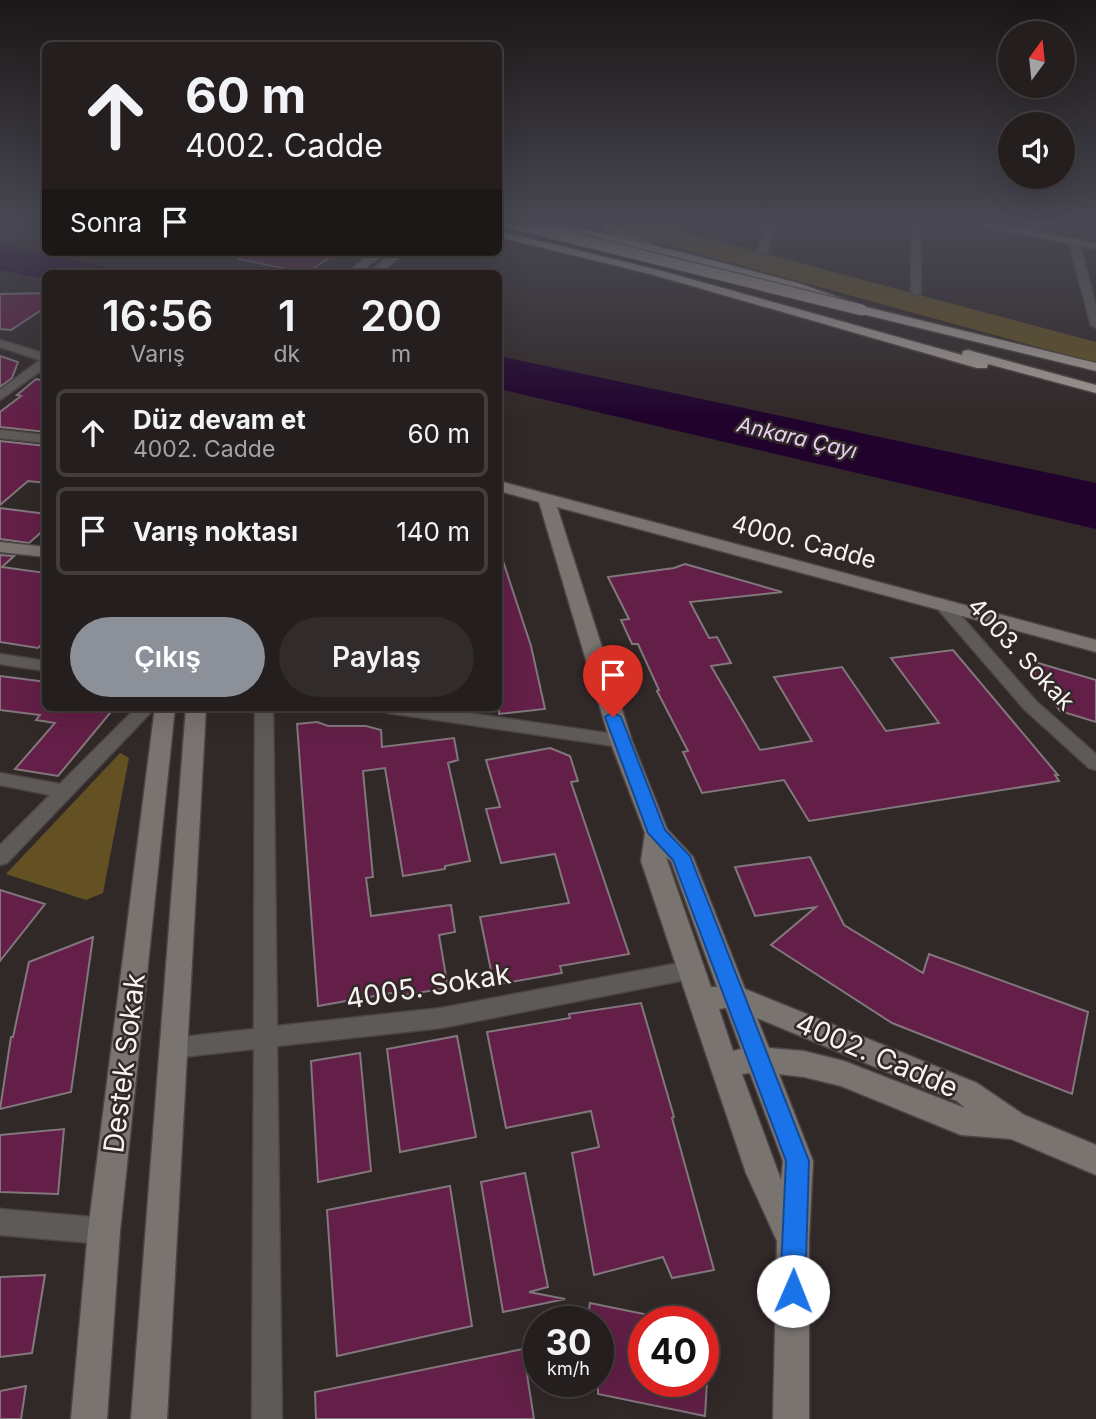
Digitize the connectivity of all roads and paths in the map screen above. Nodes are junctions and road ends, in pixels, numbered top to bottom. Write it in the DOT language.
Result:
graph roads {
  1 [pos="707,287"];
  2 [pos="729,287"];
  3 [pos="751,287"];
  4 [pos="797,287"];
  5 [pos="916,287"];
  6 [pos="1086,287"];
  7 [pos="916,293"];
  8 [pos="862,317"];
  9 [pos="1096,325"];
  10 [pos="0,343"];
  11 [pos="42,359"];
  12 [pos="42,363"];
  13 [pos="982,365"];
  14 [pos="1096,366"];
  15 [pos="1096,375"];
  16 [pos="1096,389"];
  17 [pos="0,396"];
  18 [pos="1096,398"];
  19 [pos="0,433"];
  20 [pos="42,438"];
  21 [pos="502,487"];
  22 [pos="546,499"];
  23 [pos="0,547"];
  24 [pos="42,552"];
  25 [pos="942,604"];
  26 [pos="1096,646"];
  27 [pos="0,659"];
  28 [pos="42,665"];
  29 [pos="143,711"];
  30 [pos="165,711"];
  31 [pos="196,711"];
  32 [pos="264,711"];
  33 [pos="415,711"];
  34 [pos="621,741"];
  35 [pos="1096,764"];
  36 [pos="0,779"];
  37 [pos="66,792"];
  38 [pos="657,833"];
  39 [pos="0,858"];
  40 [pos="690,970"];
  41 [pos="734,996"];
  42 [pos="701,1000"];
  43 [pos="265,1038"];
  44 [pos="173,1048"];
  45 [pos="758,1059"];
  46 [pos="723,1065"];
  47 [pos="1013,1125"];
  48 [pos="1096,1160"];
  49 [pos="0,1222"];
  50 [pos="104,1231"];
  51 [pos="793,1240"];
  52 [pos="89,1419"];
  53 [pos="149,1419"];
  54 [pos="267,1419"];
  55 [pos="791,1419"];
  1 -- 13 [label="highway"];
  2 -- 8 [label="highway"];
  3 -- 8 [label="highway, bridge"];
  4 -- 8 [label="highway"];
  5 -- 7 [label="street"];
  6 -- 9 [label="street"];
  8 -- 13 [label="highway"];
  8 -- 14 [label="highway"];
  8 -- 15 [label="highway"];
  8 -- 16 [label="highway"];
  10 -- 11 [label="street"];
  12 -- 17 [label="street"];
  13 -- 18 [label="highway"];
  19 -- 20 [label="street"];
  21 -- 22 [label="street, 4000. Cadde"];
  22 -- 25 [label="street, 4000. Cadde"];
  22 -- 34 [label="street"];
  23 -- 24 [label="street"];
  25 -- 26 [label="street, 4000. Cadde"];
  25 -- 35 [label="street, 4003. Sokak"];
  27 -- 28 [label="street"];
  29 -- 37 [label="street"];
  30 -- 50 [label="street, Destek Sokak"];
  31 -- 44 [label="street, Destek Sokak"];
  32 -- 43 [label="street"];
  33 -- 34 [label="street"];
  34 -- 38 [label="street"];
  36 -- 37 [label="street"];
  37 -- 39 [label="street"];
  38 -- 40 [label="street"];
  38 -- 41 [label="street"];
  40 -- 42 [label="street"];
  40 -- 43 [label="street, 4005. Sokak"];
  41 -- 42 [label="street, 4002. Cadde"];
  41 -- 45 [label="street"];
  41 -- 47 [label="street, 4002. Cadde"];
  42 -- 46 [label="street"];
  43 -- 44 [label="street, 4005. Sokak"];
  43 -- 54 [label="street"];
  44 -- 53 [label="street, Destek Sokak"];
  45 -- 46 [label="street, 4002. Cadde"];
  45 -- 47 [label="street, 4002. Cadde"];
  45 -- 51 [label="street"];
  46 -- 51 [label="street"];
  47 -- 48 [label="street, 4002. Cadde"];
  49 -- 50 [label="street"];
  50 -- 52 [label="street, Destek Sokak"];
  51 -- 55 [label="street"];
}
